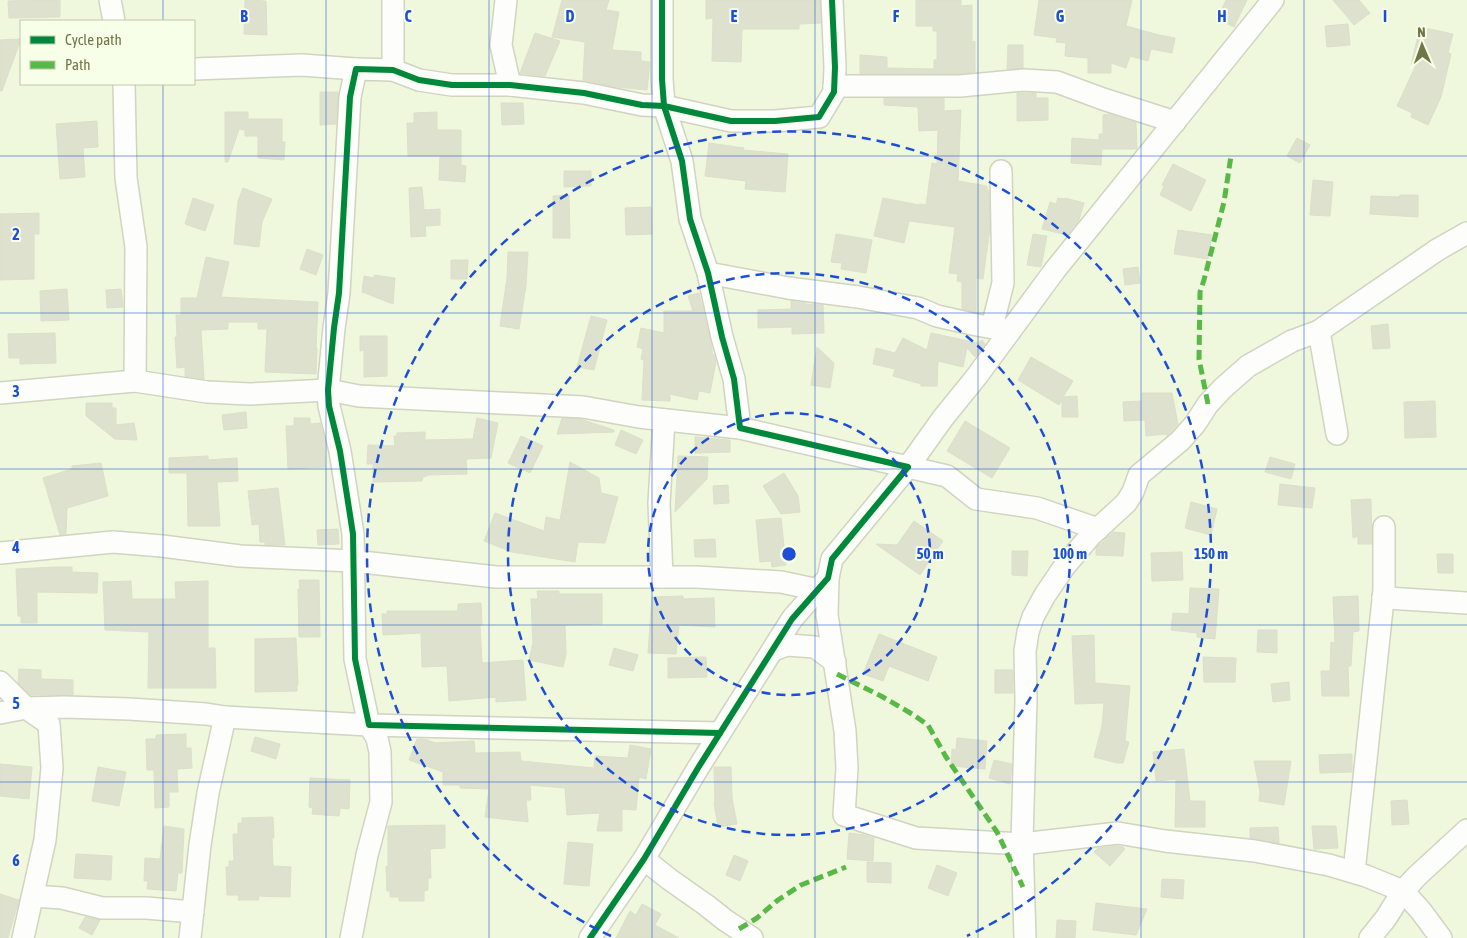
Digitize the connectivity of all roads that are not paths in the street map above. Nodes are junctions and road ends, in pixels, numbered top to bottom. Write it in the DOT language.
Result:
graph roads {
  1 [pos="110,0"];
  2 [pos="393,0"];
  3 [pos="506,0"];
  4 [pos="662,0"];
  5 [pos="832,0"];
  6 [pos="1273,0"];
  7 [pos="114,20"];
  8 [pos="356,69"];
  9 [pos="195,70"];
  10 [pos="393,70"];
  11 [pos="124,85"];
  12 [pos="510,85"];
  13 [pos="834,86"];
  14 [pos="664,106"];
  15 [pos="1175,122"];
  16 [pos="1001,171"];
  17 [pos="1467,233"];
  18 [pos="708,273"];
  19 [pos="1001,329"];
  20 [pos="1319,330"];
  21 [pos="135,382"];
  22 [pos="328,390"];
  23 [pos="0,393"];
  24 [pos="664,420"];
  25 [pos="740,428"];
  26 [pos="1337,434"];
  27 [pos="908,467"];
  28 [pos="1384,527"];
  29 [pos="1098,529"];
  30 [pos="0,553"];
  31 [pos="353,562"];
  32 [pos="662,577"];
  33 [pos="824,584"];
  34 [pos="1383,597"];
  35 [pos="1467,603"];
  36 [pos="773,650"];
  37 [pos="835,662"];
  38 [pos="0,682"];
  39 [pos="26,708"];
  40 [pos="0,713"];
  41 [pos="225,717"];
  42 [pos="369,725"];
  43 [pos="720,733"];
  44 [pos="1467,830"];
  45 [pos="1022,844"];
  46 [pos="644,859"];
  47 [pos="1354,872"];
  48 [pos="1403,891"];
  49 [pos="33,896"];
  50 [pos="193,912"];
  51 [pos="23,938"];
  52 [pos="190,938"];
  53 [pos="351,938"];
  54 [pos="590,938"];
  55 [pos="752,938"];
  56 [pos="1025,938"];
  57 [pos="1370,938"];
  58 [pos="1441,938"];
  1 -- 7 [label="street"];
  2 -- 10 [label="street"];
  3 -- 12 [label="street"];
  4 -- 14 [label="street"];
  5 -- 13 [label="street"];
  6 -- 15 [label="street"];
  8 -- 9 [label="street"];
  8 -- 10 [label="street"];
  8 -- 22 [label="street"];
  10 -- 12 [label="street"];
  11 -- 21 [label="street"];
  12 -- 14 [label="street"];
  13 -- 14 [label="street"];
  13 -- 15 [label="street"];
  14 -- 18 [label="street"];
  15 -- 19 [label="street"];
  16 -- 19 [label="street"];
  17 -- 20 [label="street"];
  18 -- 19 [label="street"];
  18 -- 25 [label="street"];
  19 -- 27 [label="street"];
  20 -- 26 [label="street"];
  20 -- 29 [label="street"];
  21 -- 22 [label="street"];
  21 -- 23 [label="street"];
  22 -- 24 [label="street"];
  22 -- 31 [label="street"];
  24 -- 25 [label="street"];
  24 -- 32 [label="street"];
  25 -- 27 [label="street"];
  27 -- 29 [label="street"];
  27 -- 33 [label="street"];
  28 -- 34 [label="street"];
  29 -- 45 [label="street"];
  30 -- 31 [label="street"];
  31 -- 32 [label="street"];
  31 -- 42 [label="street"];
  32 -- 33 [label="street"];
  33 -- 36 [label="street"];
  33 -- 37 [label="street"];
  34 -- 35 [label="street"];
  34 -- 47 [label="street"];
  36 -- 37 [label="street"];
  36 -- 43 [label="street"];
  37 -- 45 [label="street"];
  38 -- 39 [label="street"];
  39 -- 40 [label="street"];
  39 -- 41 [label="street"];
  39 -- 49 [label="street"];
  41 -- 42 [label="street"];
  41 -- 50 [label="street"];
  42 -- 43 [label="street"];
  42 -- 53 [label="street"];
  43 -- 46 [label="street"];
  44 -- 48 [label="street"];
  45 -- 47 [label="street"];
  45 -- 56 [label="street"];
  46 -- 54 [label="street"];
  46 -- 55 [label="street"];
  47 -- 48 [label="street"];
  48 -- 57 [label="street"];
  48 -- 58 [label="street"];
  49 -- 50 [label="street"];
  49 -- 51 [label="street"];
  50 -- 52 [label="street"];
}
